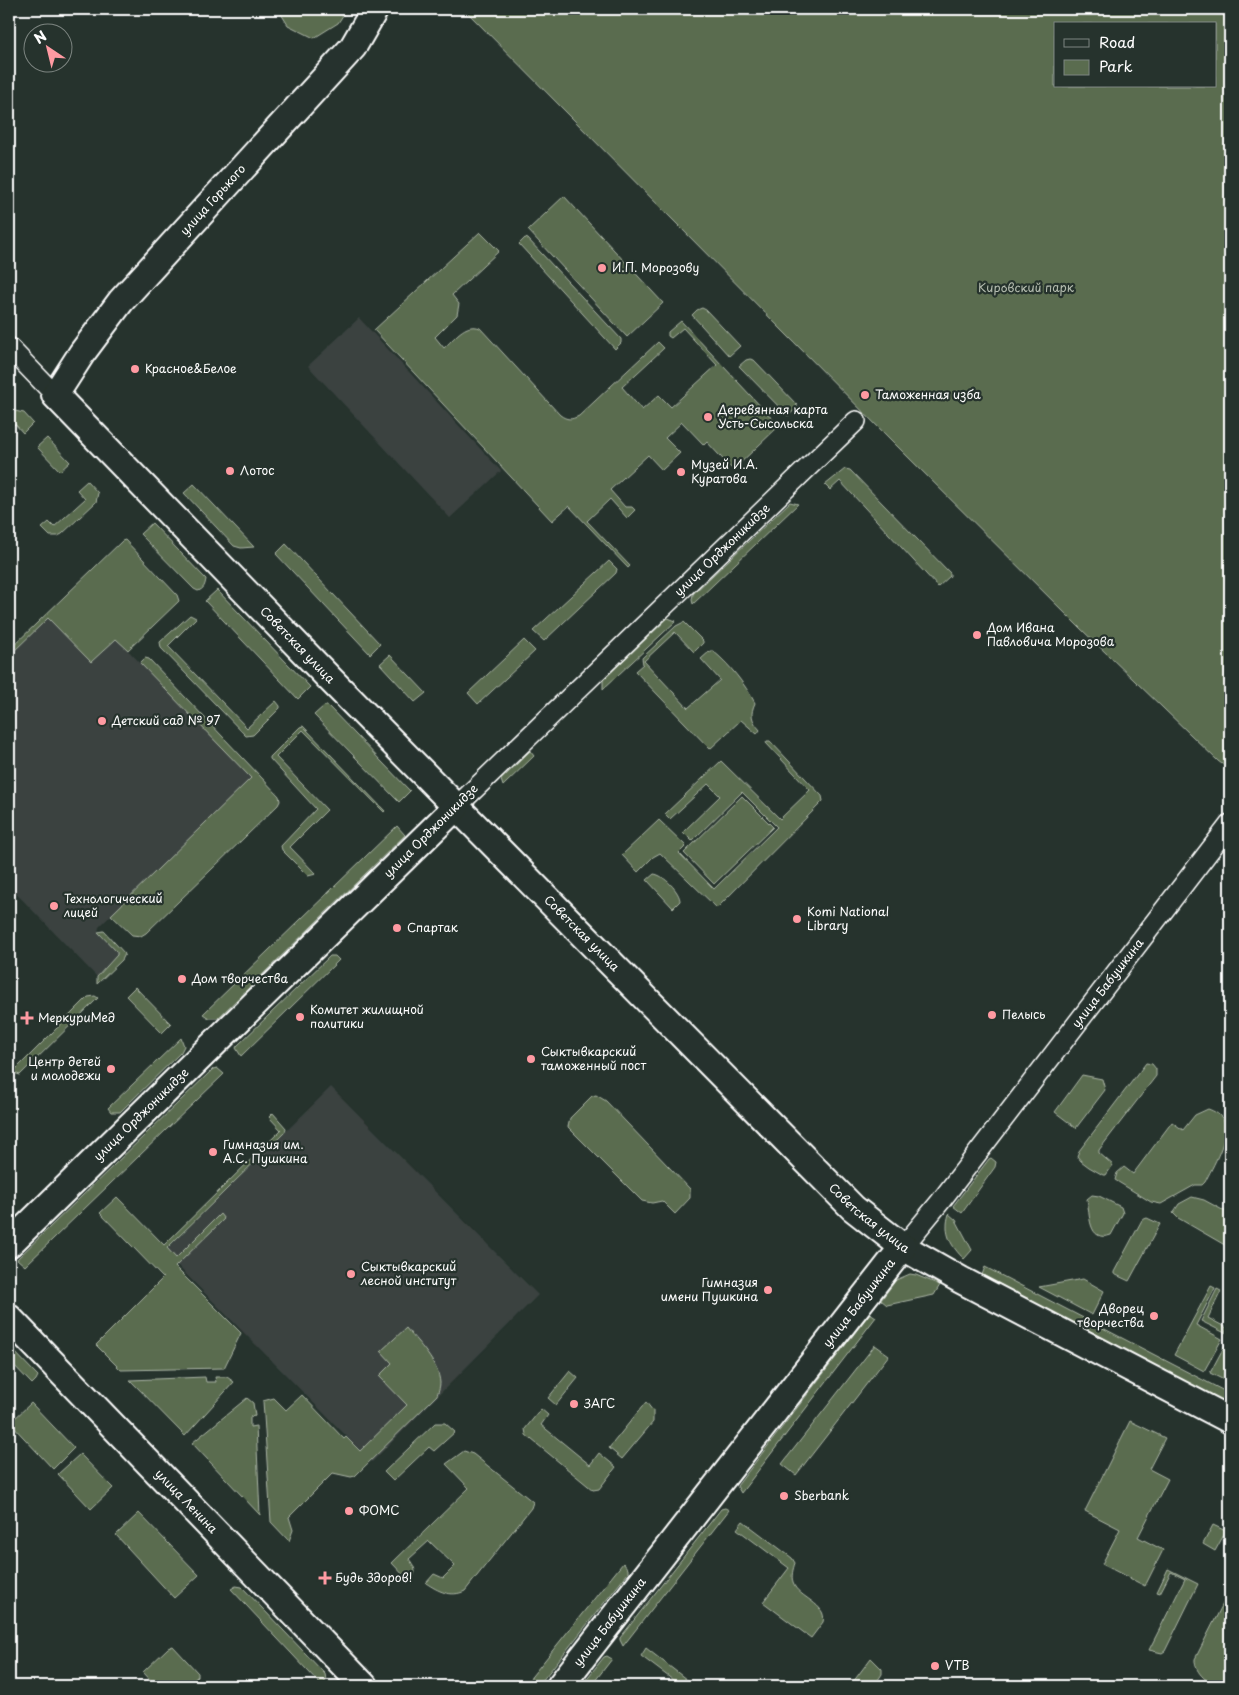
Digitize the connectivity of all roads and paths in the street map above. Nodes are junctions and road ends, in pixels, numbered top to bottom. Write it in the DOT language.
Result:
graph roads {
  1 [pos="374,9"];
  2 [pos="9,348"];
  3 [pos="55,395"];
  4 [pos="856,421"];
  5 [pos="456,807"];
  6 [pos="1230,824"];
  7 [pos="9,1244"];
  8 [pos="903,1248"];
  9 [pos="9,1318"];
  10 [pos="1230,1420"];
  11 [pos="364,1686"];
  12 [pos="560,1686"];
  1 -- 3 [label="street, улица Горького"];
  2 -- 3 [label="street, Советская улица"];
  3 -- 5 [label="street, Советская улица"];
  4 -- 5 [label="street, улица Орджоникидзе"];
  5 -- 7 [label="street, улица Орджоникидзе"];
  5 -- 8 [label="street, Советская улица"];
  6 -- 8 [label="street, улица Бабушкина"];
  8 -- 10 [label="street, Советская улица"];
  8 -- 12 [label="street, улица Бабушкина"];
  9 -- 11 [label="street, улица Ленина"];
}
